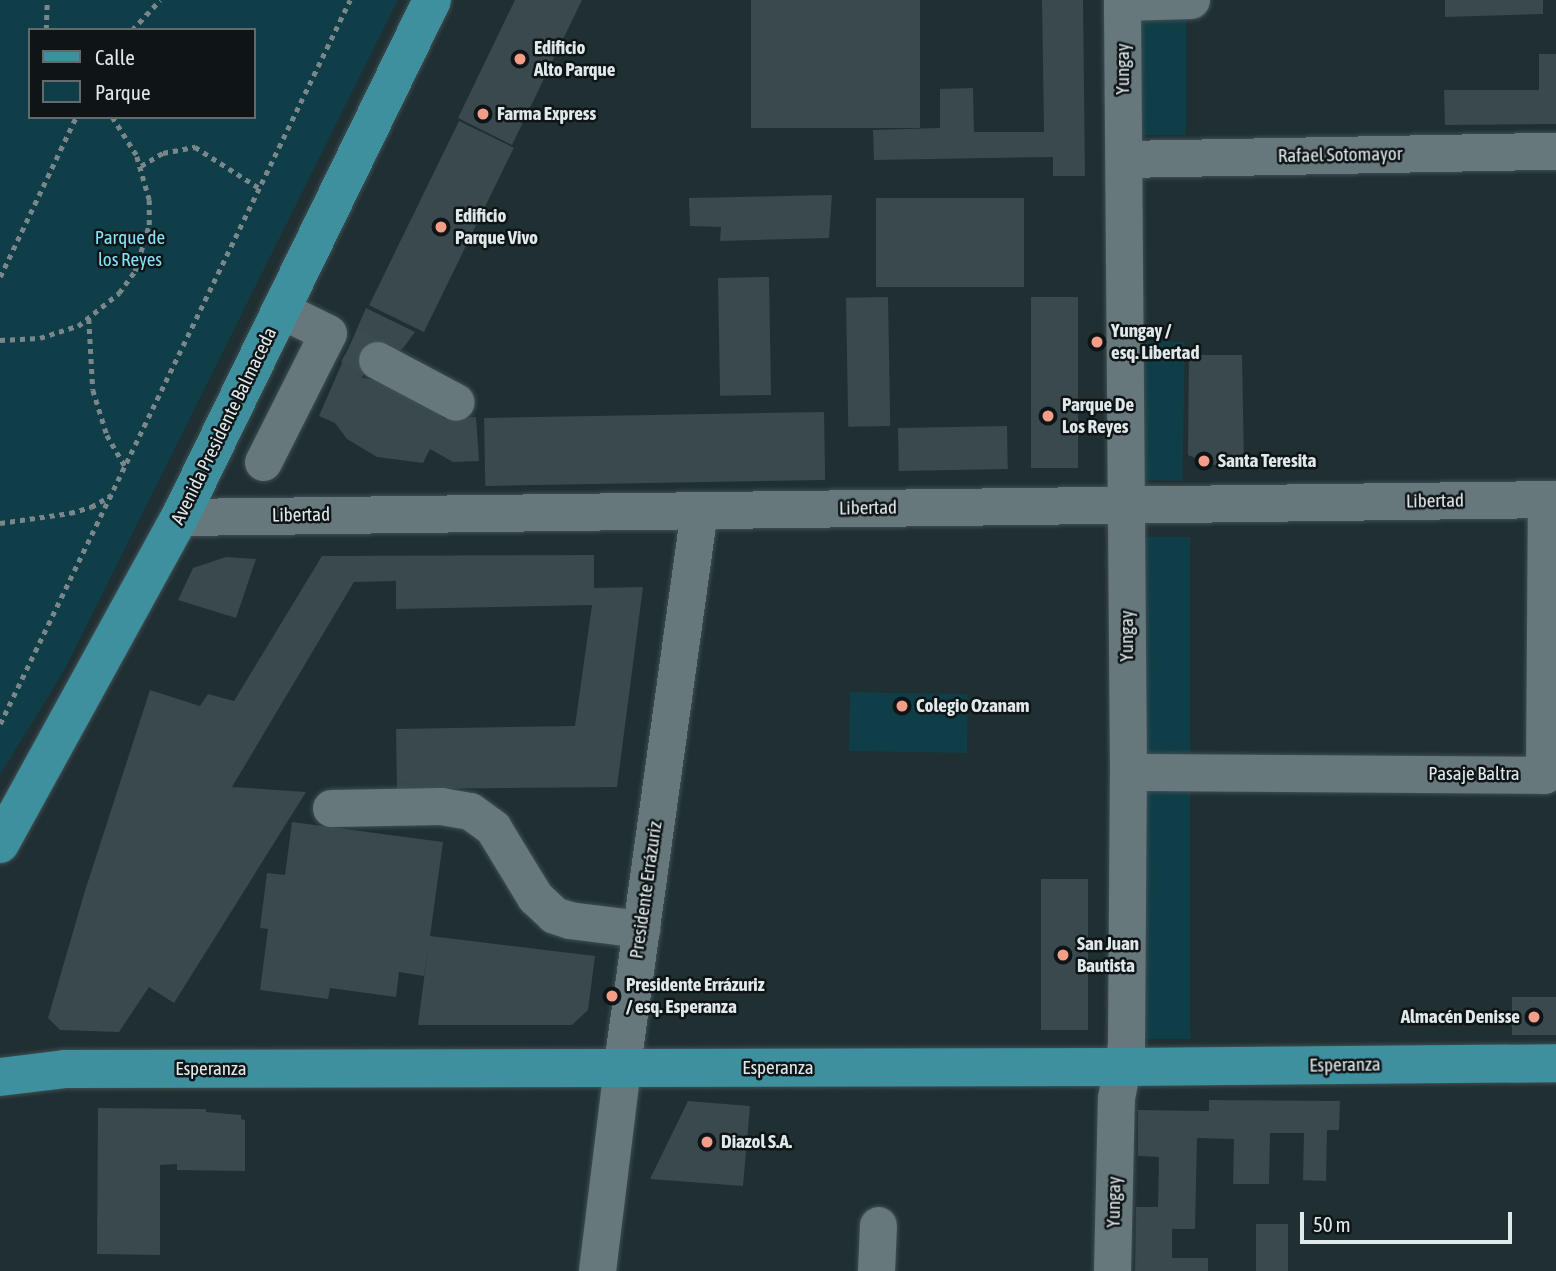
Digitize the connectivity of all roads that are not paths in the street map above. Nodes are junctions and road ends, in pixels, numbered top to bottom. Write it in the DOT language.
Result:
graph roads {
  1 [pos="432,0"];
  2 [pos="1191,0"];
  3 [pos="1122,1"];
  4 [pos="1556,151"];
  5 [pos="1124,159"];
  6 [pos="281,310"];
  7 [pos="352,346"];
  8 [pos="456,402"];
  9 [pos="263,463"];
  10 [pos="1551,499"];
  11 [pos="1126,505"];
  12 [pos="699,510"];
  13 [pos="180,517"];
  14 [pos="1128,772"];
  15 [pos="331,808"];
  16 [pos="0,844"];
  17 [pos="641,929"];
  18 [pos="1556,1063"];
  19 [pos="623,1068"];
  20 [pos="1122,1068"];
  21 [pos="0,1077"];
  22 [pos="878,1225"];
  23 [pos="597,1271"];
  24 [pos="876,1271"];
  25 [pos="1112,1271"];
  1 -- 6 [label="main road, Avenida Presidente Balmaceda"];
  2 -- 3 [label="street"];
  3 -- 5 [label="street, Yungay"];
  4 -- 5 [label="street, Rafael Sotomayor"];
  5 -- 11 [label="street, Yungay"];
  6 -- 7 [label="street"];
  6 -- 13 [label="main road, Avenida Presidente Balmaceda"];
  7 -- 8 [label="street"];
  7 -- 9 [label="street"];
  10 -- 11 [label="street, Libertad"];
  10 -- 14 [label="street, Pasaje Baltra"];
  11 -- 12 [label="street, Libertad"];
  11 -- 14 [label="street, Yungay"];
  12 -- 13 [label="street, Libertad"];
  12 -- 17 [label="street, Presidente Errázuriz"];
  13 -- 16 [label="main road, Avenida Presidente Balmaceda"];
  14 -- 20 [label="street, Yungay"];
  15 -- 17 [label="street"];
  17 -- 19 [label="street, Presidente Errázuriz"];
  18 -- 20 [label="main road, Esperanza"];
  19 -- 20 [label="main road, Esperanza"];
  19 -- 21 [label="main road, Esperanza"];
  19 -- 23 [label="street, Presidente Errázuriz"];
  20 -- 25 [label="street, Yungay"];
  22 -- 24 [label="street"];
}
